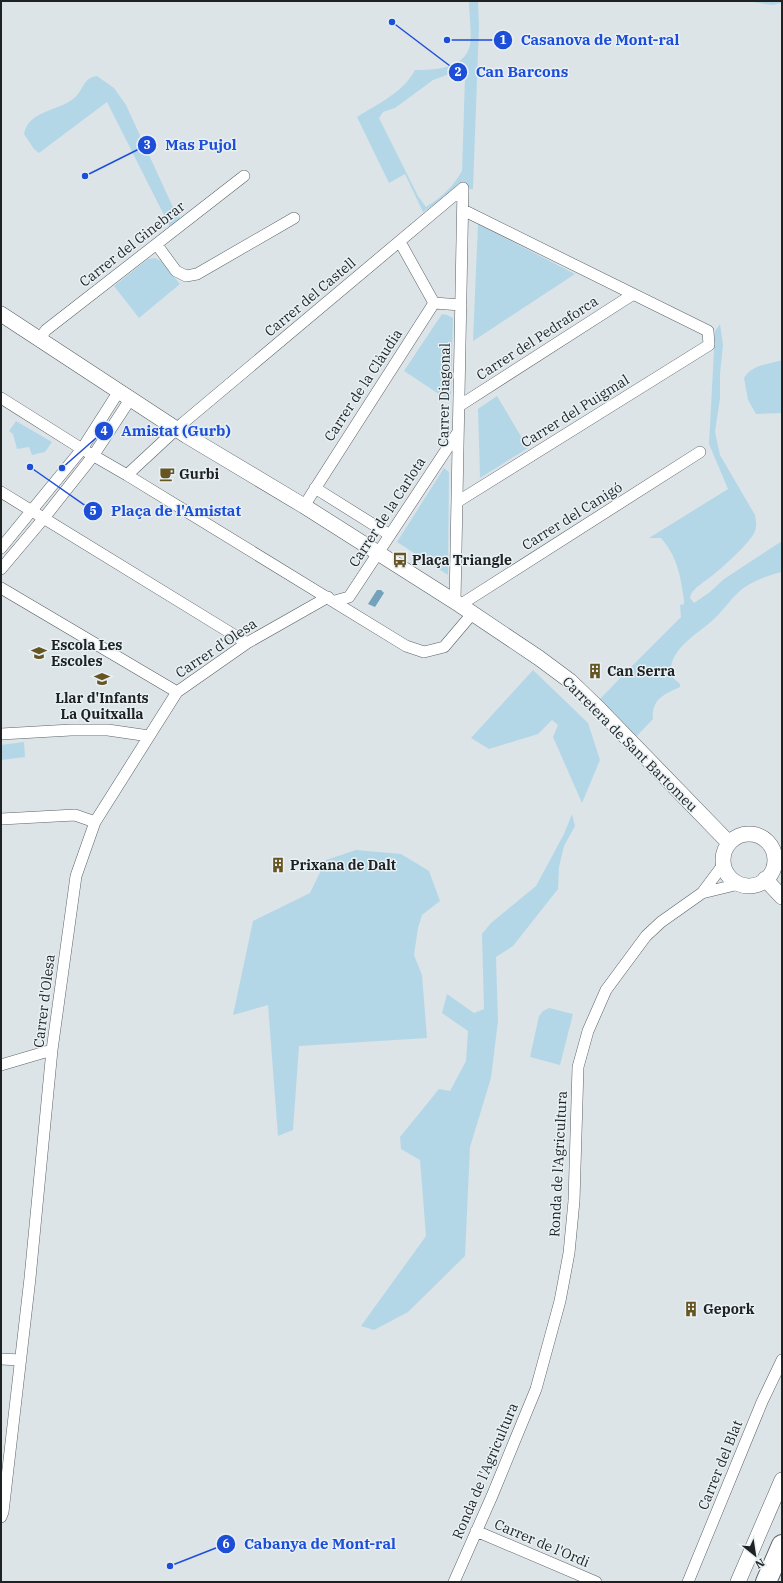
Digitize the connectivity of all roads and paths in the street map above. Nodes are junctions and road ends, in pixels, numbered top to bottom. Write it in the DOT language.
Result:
graph roads {
  1 [pos="244,176"];
  2 [pos="463,188"];
  3 [pos="463,210"];
  4 [pos="294,218"];
  5 [pos="400,242"];
  6 [pos="157,245"];
  7 [pos="632,294"];
  8 [pos="434,303"];
  9 [pos="461,305"];
  10 [pos="1,314"];
  11 [pos="40,338"];
  12 [pos="125,395"];
  13 [pos="1,398"];
  14 [pos="459,406"];
  15 [pos="176,428"];
  16 [pos="458,432"];
  17 [pos="82,449"];
  18 [pos="700,452"];
  19 [pos="93,456"];
  20 [pos="127,475"];
  21 [pos="315,488"];
  22 [pos="1,492"];
  23 [pos="457,502"];
  24 [pos="304,506"];
  25 [pos="32,512"];
  26 [pos="44,518"];
  27 [pos="390,535"];
  28 [pos="1,548"];
  29 [pos="378,554"];
  30 [pos="1,569"];
  31 [pos="1,588"];
  32 [pos="331,599"];
  33 [pos="457,603"];
  34 [pos="472,614"];
  35 [pos="247,643"];
  36 [pos="177,692"];
  37 [pos="1,734"];
  38 [pos="149,736"];
  39 [pos="1,819"];
  40 [pos="95,822"];
  41 [pos="729,843"];
  42 [pos="723,865"];
  43 [pos="765,879"];
  44 [pos="739,884"];
  45 [pos="702,893"];
  46 [pos="782,897"];
  47 [pos="52,1050"];
  48 [pos="1,1065"];
  49 [pos="1,1359"];
  50 [pos="21,1360"];
  51 [pos="782,1360"];
  52 [pos="782,1480"];
  53 [pos="1,1517"];
  54 [pos="476,1531"];
  55 [pos="782,1545"];
  56 [pos="454,1582"];
  57 [pos="596,1582"];
  58 [pos="688,1582"];
  59 [pos="738,1582"];
  60 [pos="766,1582"];
  1 -- 6 [label="street, Carrer del Ginebrar"];
  2 -- 3 [label="street, Carrer Diagonal"];
  2 -- 5 [label="street, Carrer del Castell"];
  3 -- 7 [label="street"];
  3 -- 9 [label="street, Carrer Diagonal"];
  4 -- 6 [label="street"];
  5 -- 8 [label="street"];
  5 -- 15 [label="street, Carrer del Castell"];
  6 -- 11 [label="street, Carrer del Ginebrar"];
  7 -- 14 [label="street, Carrer del Pedraforca"];
  7 -- 23 [label="street, Carrer del Puigmal"];
  8 -- 9 [label="street"];
  8 -- 21 [label="street, Carrer de la Clàudia"];
  9 -- 14 [label="street, Carrer Diagonal"];
  10 -- 11 [label="street, Carretera de Sant Bartomeu"];
  11 -- 12 [label="street, Carretera de Sant Bartomeu"];
  12 -- 15 [label="street, Carretera de Sant Bartomeu"];
  12 -- 17 [label="street"];
  12 -- 19 [label="street"];
  13 -- 17 [label="street"];
  14 -- 16 [label="street, Carrer Diagonal"];
  15 -- 20 [label="street, Carrer del Castell"];
  15 -- 24 [label="street, Carretera de Sant Bartomeu"];
  16 -- 23 [label="street, Carrer Diagonal"];
  16 -- 27 [label="street, Carrer de la Carlota"];
  17 -- 19 [label="street"];
  17 -- 25 [label="street"];
  18 -- 33 [label="street, Carrer del Canigó"];
  19 -- 20 [label="street"];
  19 -- 26 [label="street"];
  20 -- 32 [label="street"];
  21 -- 24 [label="street, Carrer de la Clàudia"];
  21 -- 27 [label="street"];
  22 -- 25 [label="street"];
  23 -- 33 [label="street, Carrer Diagonal"];
  24 -- 29 [label="street, Carretera de Sant Bartomeu"];
  25 -- 26 [label="street"];
  25 -- 28 [label="street"];
  26 -- 30 [label="street"];
  26 -- 35 [label="street"];
  27 -- 29 [label="street, Carrer de la Carlota"];
  29 -- 32 [label="street, Carrer de la Carlota"];
  29 -- 33 [label="street, Carretera de Sant Bartomeu"];
  31 -- 36 [label="street"];
  32 -- 34 [label="street"];
  32 -- 35 [label="street, Carrer d'Olesa"];
  33 -- 34 [label="street, Carretera de Sant Bartomeu"];
  34 -- 41 [label="street, Carretera de Sant Bartomeu"];
  35 -- 36 [label="street, Carrer d'Olesa"];
  36 -- 38 [label="street, Carrer d'Olesa"];
  37 -- 38 [label="street"];
  38 -- 40 [label="street, Carrer d'Olesa"];
  39 -- 40 [label="street"];
  40 -- 47 [label="street, Carrer d'Olesa"];
  41 -- 42 [label="street"];
  41 -- 43 [label="street"];
  42 -- 44 [label="street"];
  42 -- 45 [label="street, Ronda de l'Agricultura"];
  43 -- 44 [label="street"];
  43 -- 46 [label="street"];
  44 -- 45 [label="street, Ronda de l'Agricultura"];
  45 -- 54 [label="street, Ronda de l'Agricultura"];
  47 -- 48 [label="street"];
  47 -- 50 [label="street, Carrer d'Olesa"];
  49 -- 50 [label="street"];
  50 -- 53 [label="street, Carrer d'Olesa"];
  51 -- 58 [label="street, Carrer del Blat"];
  52 -- 59 [label="street"];
  54 -- 56 [label="street, Ronda de l'Agricultura"];
  54 -- 57 [label="street, Carrer de l'Ordi"];
  55 -- 60 [label="highway"];
}
